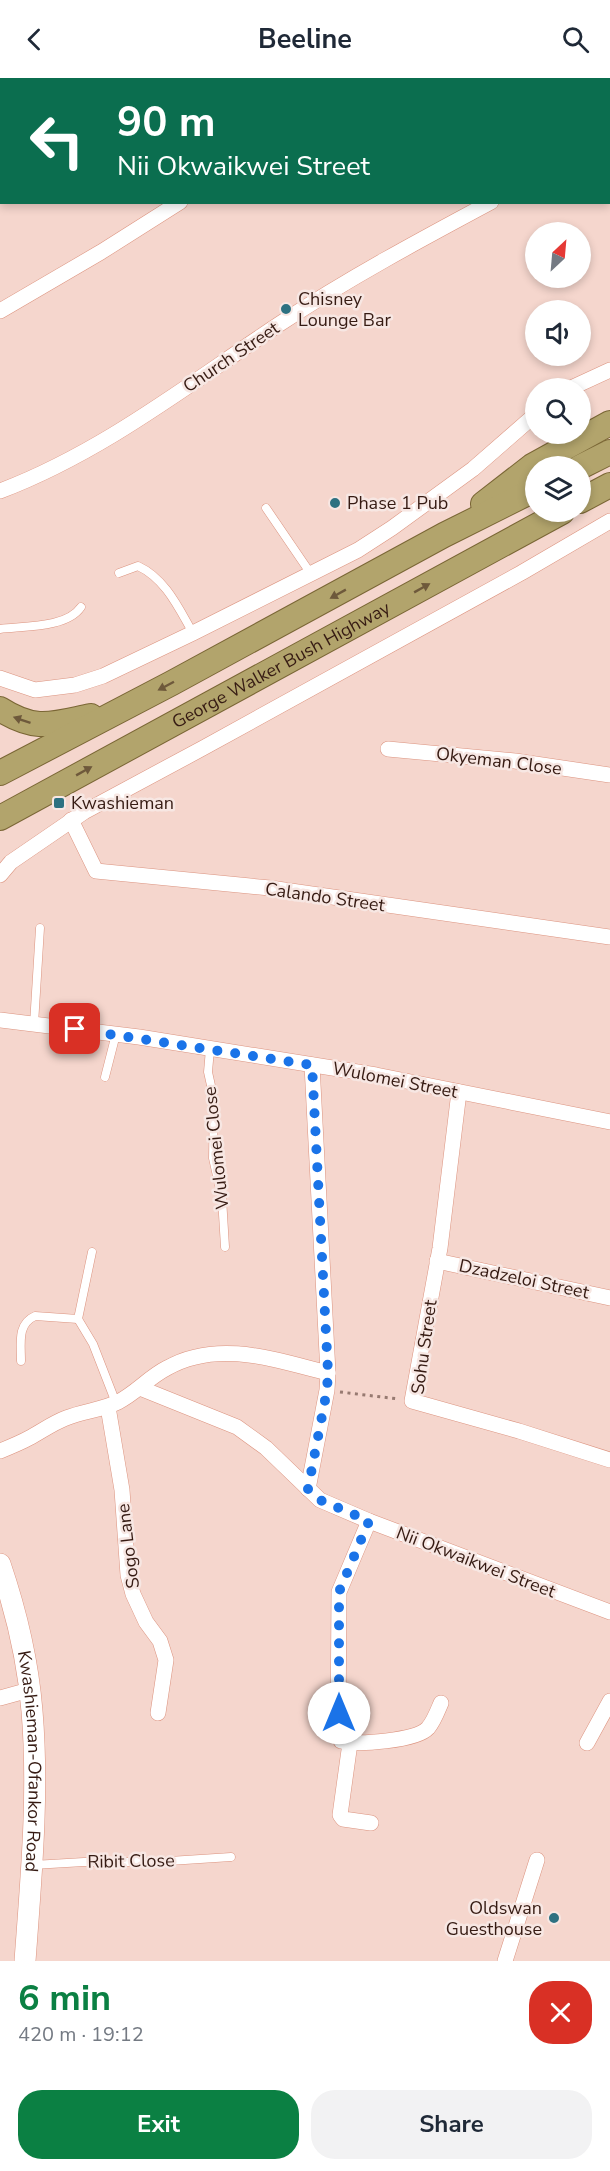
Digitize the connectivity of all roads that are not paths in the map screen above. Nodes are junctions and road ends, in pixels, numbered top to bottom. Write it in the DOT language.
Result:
graph roads {
  1 [pos="177,204"];
  2 [pos="488,204"];
  3 [pos="0,311"];
  4 [pos="610,370"];
  5 [pos="591,378"];
  6 [pos="610,423"];
  7 [pos="525,424"];
  8 [pos="610,452"];
  9 [pos="591,462"];
  10 [pos="610,485"];
  11 [pos="0,491"];
  12 [pos="525,494"];
  13 [pos="591,495"];
  14 [pos="267,508"];
  15 [pos="610,521"];
  16 [pos="544,522"];
  17 [pos="444,535"];
  18 [pos="119,573"];
  19 [pos="311,574"];
  20 [pos="81,607"];
  21 [pos="0,628"];
  22 [pos="193,633"];
  23 [pos="0,678"];
  24 [pos="0,709"];
  25 [pos="120,710"];
  26 [pos="388,749"];
  27 [pos="0,773"];
  28 [pos="610,775"];
  29 [pos="33,799"];
  30 [pos="0,818"];
  31 [pos="71,820"];
  32 [pos="0,835"];
  33 [pos="0,875"];
  34 [pos="40,928"];
  35 [pos="610,938"];
  36 [pos="0,1020"];
  37 [pos="34,1024"];
  38 [pos="116,1034"];
  39 [pos="210,1049"];
  40 [pos="312,1065"];
  41 [pos="105,1077"];
  42 [pos="459,1092"];
  43 [pos="610,1122"];
  44 [pos="225,1247"];
  45 [pos="92,1252"];
  46 [pos="437,1261"];
  47 [pos="610,1298"];
  48 [pos="78,1319"];
  49 [pos="21,1361"];
  50 [pos="328,1372"];
  51 [pos="141,1388"];
  52 [pos="112,1405"];
  53 [pos="0,1451"];
  54 [pos="610,1460"];
  55 [pos="308,1489"];
  56 [pos="369,1521"];
  57 [pos="0,1564"];
  58 [pos="610,1611"];
  59 [pos="29,1690"];
  60 [pos="0,1698"];
  61 [pos="610,1701"];
  62 [pos="441,1703"];
  63 [pos="158,1713"];
  64 [pos="350,1743"];
  65 [pos="587,1743"];
  66 [pos="370,1823"];
  67 [pos="231,1857"];
  68 [pos="537,1860"];
  69 [pos="31,1865"];
  70 [pos="25,1961"];
  71 [pos="506,1961"];
  1 -- 3 [label="street"];
  2 -- 11 [label="street, Church Street"];
  4 -- 5 [label="street"];
  6 -- 17 [label="highway"];
  7 -- 19 [label="street"];
  8 -- 9 [label="highway"];
  10 -- 13 [label="highway"];
  12 -- 17 [label="highway, George Walker Bush Highway"];
  14 -- 19 [label="lane"];
  15 -- 31 [label="street"];
  29 -- 16 [label="highway, George Walker Bush Highway, one-way"];
  17 -- 25 [label="highway, George Walker Bush Highway, one-way"];
  18 -- 22 [label="lane"];
  19 -- 22 [label="street"];
  20 -- 21 [label="lane"];
  22 -- 23 [label="street"];
  25 -- 24 [label="highway, one-way"];
  25 -- 27 [label="highway, George Walker Bush Highway"];
  26 -- 28 [label="street, Okyeman Close"];
  29 -- 30 [label="highway, George Walker Bush Highway"];
  29 -- 32 [label="highway"];
  31 -- 33 [label="street"];
  31 -- 35 [label="street, Calando Street"];
  34 -- 37 [label="lane"];
  36 -- 37 [label="street, Wulomei Street"];
  37 -- 38 [label="street, Wulomei Street"];
  38 -- 39 [label="street, Wulomei Street"];
  38 -- 41 [label="lane"];
  39 -- 40 [label="street, Wulomei Street"];
  39 -- 44 [label="lane, Wulomei Close"];
  40 -- 42 [label="street, Wulomei Street"];
  40 -- 50 [label="street"];
  42 -- 43 [label="street, Wulomei Street"];
  42 -- 46 [label="street, Sohu Street"];
  45 -- 48 [label="lane"];
  46 -- 47 [label="street, Dzadzeloi Street"];
  46 -- 54 [label="street, Sohu Street"];
  48 -- 49 [label="lane"];
  48 -- 52 [label="lane, Sogo Lane"];
  50 -- 51 [label="street"];
  50 -- 55 [label="street"];
  51 -- 52 [label="street"];
  51 -- 55 [label="street, Nii Okwaikwei Street"];
  52 -- 53 [label="street"];
  52 -- 63 [label="street, Sogo Lane"];
  55 -- 56 [label="street, Nii Okwaikwei Street"];
  56 -- 58 [label="street, Nii Okwaikwei Street"];
  56 -- 64 [label="street"];
  57 -- 59 [label="main road, Kwashieman-Ofankor Road"];
  59 -- 60 [label="street"];
  59 -- 69 [label="main road, Kwashieman-Ofankor Road"];
  61 -- 65 [label="street"];
  62 -- 64 [label="street"];
  64 -- 66 [label="street"];
  67 -- 69 [label="lane, Ribit Close"];
  68 -- 71 [label="street"];
  69 -- 70 [label="main road, Kwashieman-Ofankor Road"];
}
